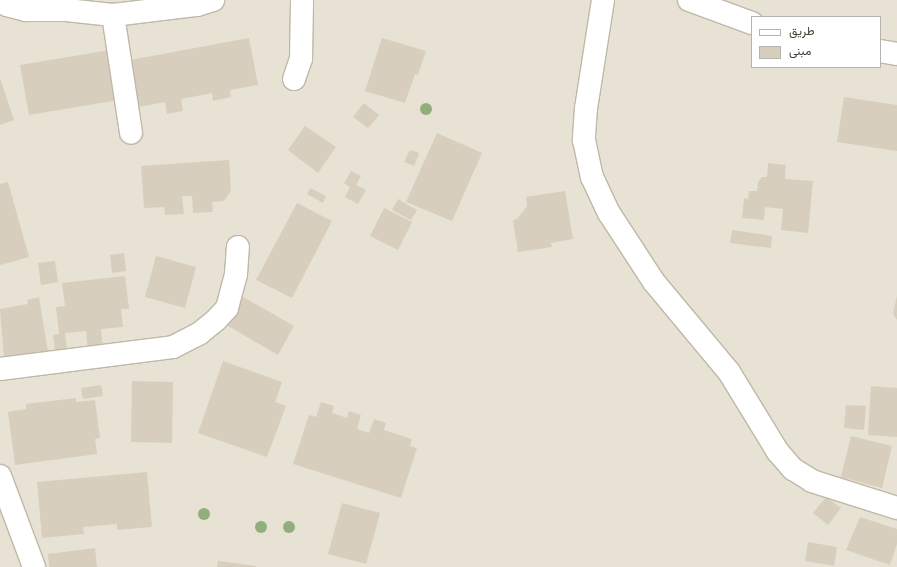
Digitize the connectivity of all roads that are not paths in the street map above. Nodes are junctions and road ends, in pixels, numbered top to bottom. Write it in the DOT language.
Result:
graph roads {
  1 [pos="0,0"];
  2 [pos="213,0"];
  3 [pos="302,0"];
  4 [pos="603,0"];
  5 [pos="689,0"];
  6 [pos="113,15"];
  7 [pos="751,23"];
  8 [pos="881,52"];
  9 [pos="897,54"];
  10 [pos="294,79"];
  11 [pos="131,134"];
  12 [pos="238,247"];
  13 [pos="0,369"];
  14 [pos="0,476"];
  15 [pos="897,508"];
  16 [pos="34,567"];
  1 -- 6 [label="street"];
  2 -- 6 [label="street"];
  3 -- 10 [label="street"];
  4 -- 15 [label="street"];
  5 -- 7 [label="street"];
  6 -- 11 [label="street"];
  8 -- 9 [label="street"];
  12 -- 13 [label="street"];
  14 -- 16 [label="street"];
}
